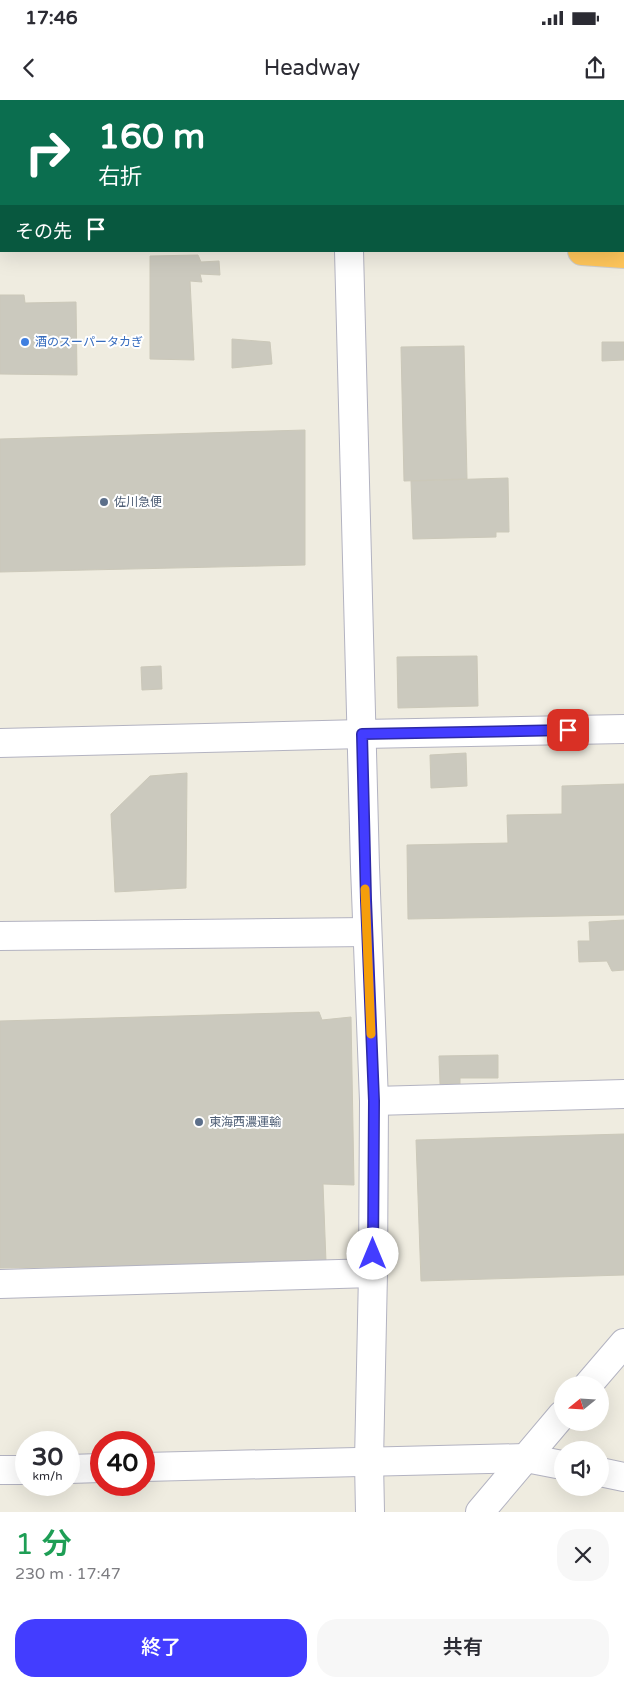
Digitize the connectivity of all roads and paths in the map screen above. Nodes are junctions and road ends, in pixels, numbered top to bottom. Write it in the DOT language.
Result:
graph roads {
  1 [pos="349,252"];
  2 [pos="596,252"];
  3 [pos="624,254"];
  4 [pos="624,729"];
  5 [pos="362,734"];
  6 [pos="0,743"];
  7 [pos="367,932"];
  8 [pos="0,936"];
  9 [pos="624,1094"];
  10 [pos="374,1101"];
  11 [pos="373,1272"];
  12 [pos="0,1284"];
  13 [pos="624,1342"];
  14 [pos="596,1376"];
  15 [pos="554,1425"];
  16 [pos="526,1458"];
  17 [pos="369,1461"];
  18 [pos="554,1463"];
  19 [pos="155,1467"];
  20 [pos="0,1470"];
  21 [pos="15,1470"];
  22 [pos="609,1474"];
  23 [pos="624,1477"];
  24 [pos="370,1512"];
  25 [pos="480,1512"];
  1 -- 5 [label="street"];
  2 -- 3 [label="highway"];
  4 -- 5 [label="street"];
  5 -- 6 [label="street"];
  5 -- 7 [label="street"];
  7 -- 8 [label="street"];
  7 -- 10 [label="street"];
  9 -- 10 [label="street"];
  10 -- 11 [label="street"];
  11 -- 12 [label="street"];
  11 -- 17 [label="street"];
  13 -- 14 [label="street"];
  15 -- 16 [label="street"];
  16 -- 17 [label="street"];
  16 -- 18 [label="street"];
  16 -- 25 [label="street"];
  17 -- 19 [label="street"];
  17 -- 24 [label="street"];
  20 -- 21 [label="street"];
  22 -- 23 [label="street"];
}
